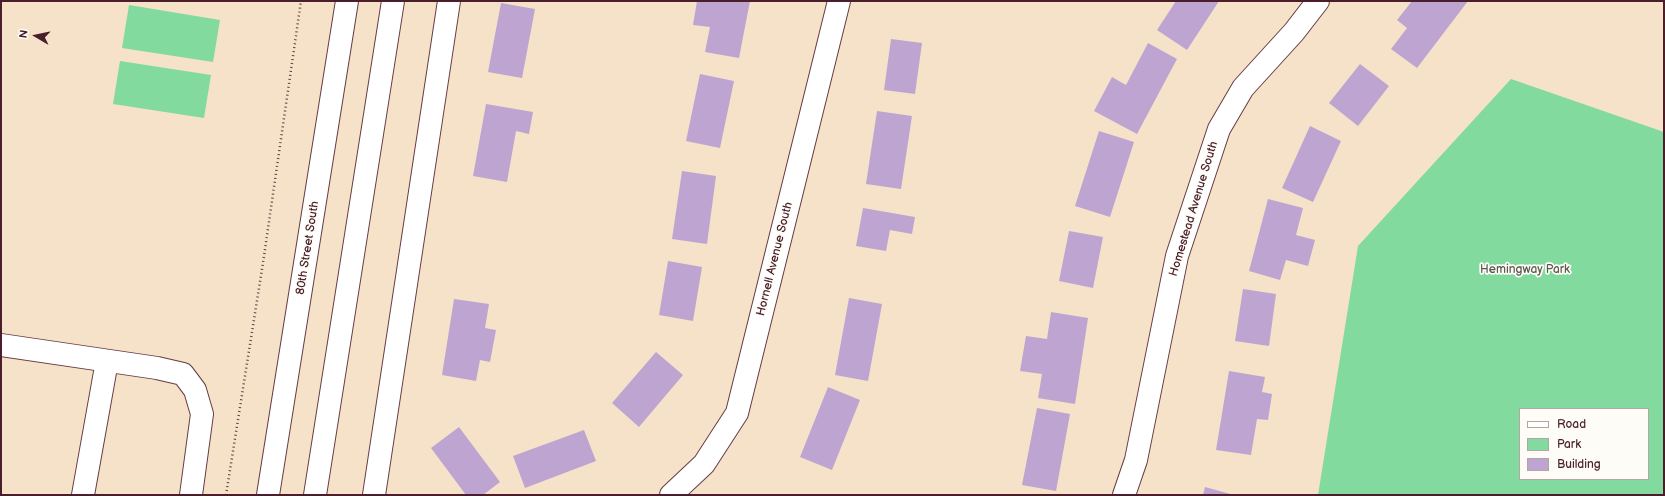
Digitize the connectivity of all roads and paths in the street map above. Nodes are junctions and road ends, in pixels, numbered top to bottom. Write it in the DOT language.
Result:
graph roads {
  1 [pos="301,1"];
  2 [pos="347,1"];
  3 [pos="393,1"];
  4 [pos="449,1"];
  5 [pos="839,1"];
  6 [pos="1318,1"];
  7 [pos="1,345"];
  8 [pos="107,361"];
  9 [pos="83,495"];
  10 [pos="191,495"];
  11 [pos="226,495"];
  12 [pos="268,495"];
  13 [pos="315,495"];
  14 [pos="374,495"];
  15 [pos="670,495"];
  16 [pos="1124,495"];
  1 -- 11 [label="path"];
  2 -- 12 [label="street, 80th Street South"];
  3 -- 13 [label="street"];
  4 -- 14 [label="street"];
  5 -- 15 [label="street, Hornell Avenue South"];
  6 -- 16 [label="street, Homestead Avenue South"];
  7 -- 8 [label="street"];
  8 -- 9 [label="street"];
  8 -- 10 [label="street"];
}
